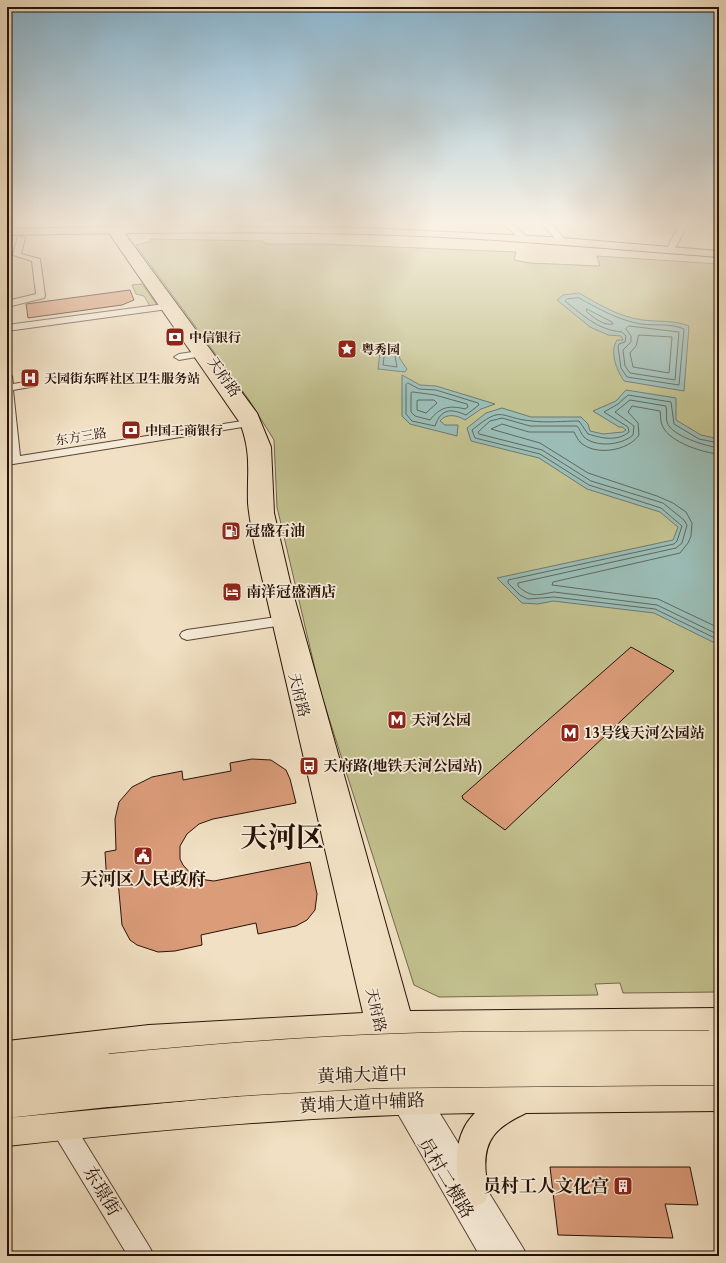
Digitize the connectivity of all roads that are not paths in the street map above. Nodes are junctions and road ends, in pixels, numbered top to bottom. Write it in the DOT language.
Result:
graph roads {
  1 [pos="39,281"];
  2 [pos="151,281"];
  3 [pos="7,304"];
  4 [pos="169,306"];
  5 [pos="7,328"];
  6 [pos="199,354"];
  7 [pos="179,357"];
  8 [pos="7,376"];
  9 [pos="32,384"];
  10 [pos="8,388"];
  11 [pos="251,423"];
  12 [pos="11,461"];
  13 [pos="286,621"];
  14 [pos="187,635"];
  15 [pos="719,1021"];
  16 [pos="560,1022"];
  17 [pos="390,1024"];
  18 [pos="263,1030"];
  19 [pos="7,1054"];
  20 [pos="716,1058"];
  21 [pos="7,1079"];
  22 [pos="109,1080"];
  23 [pos="719,1097"];
  24 [pos="572,1098"];
  25 [pos="525,1099"];
  26 [pos="411,1100"];
  27 [pos="7,1104"];
  28 [pos="262,1108"];
  29 [pos="62,1126"];
  30 [pos="7,1132"];
  31 [pos="475,1192"];
  32 [pos="142,1256"];
  33 [pos="493,1256"];
  34 [pos="515,1256"];
  1 -- 3 [label="street"];
  2 -- 4 [label="main road, 天府路"];
  4 -- 5 [label="street"];
  4 -- 6 [label="main road, 天府路"];
  4 -- 11 [label="main road, 天府路"];
  6 -- 7 [label="street"];
  6 -- 11 [label="main road, 天府路"];
  8 -- 10 [label="street"];
  9 -- 10 [label="street"];
  10 -- 12 [label="street"];
  11 -- 12 [label="street, 东方三路"];
  11 -- 13 [label="main road, 天府路"];
  13 -- 14 [label="street"];
  13 -- 17 [label="main road, 天府路"];
  15 -- 16 [label="main road"];
  16 -- 17 [label="main road"];
  16 -- 24 [label="main road"];
  17 -- 18 [label="main road"];
  17 -- 26 [label="main road, 天府路"];
  18 -- 19 [label="main road"];
  18 -- 28 [label="main road"];
  20 -- 22 [label="main road, 黄埔大道中, bridge"];
  21 -- 22 [label="main road, 黄埔大道中"];
  22 -- 27 [label="main road, 黄埔大道中"];
  23 -- 24 [label="main road, 黄埔大道中辅路"];
  24 -- 25 [label="main road, 黄埔大道中辅路"];
  25 -- 26 [label="main road, 黄埔大道中辅路"];
  25 -- 31 [label="main road"];
  26 -- 28 [label="main road, 黄埔大道中辅路"];
  26 -- 31 [label="street, 员村二横路"];
  26 -- 33 [label="street, 员村二横路"];
  28 -- 29 [label="main road, 黄埔大道中辅路"];
  29 -- 30 [label="main road, 黄埔大道中辅路"];
  29 -- 32 [label="street, 东璟街"];
  31 -- 34 [label="street, 员村二横路"];
}
